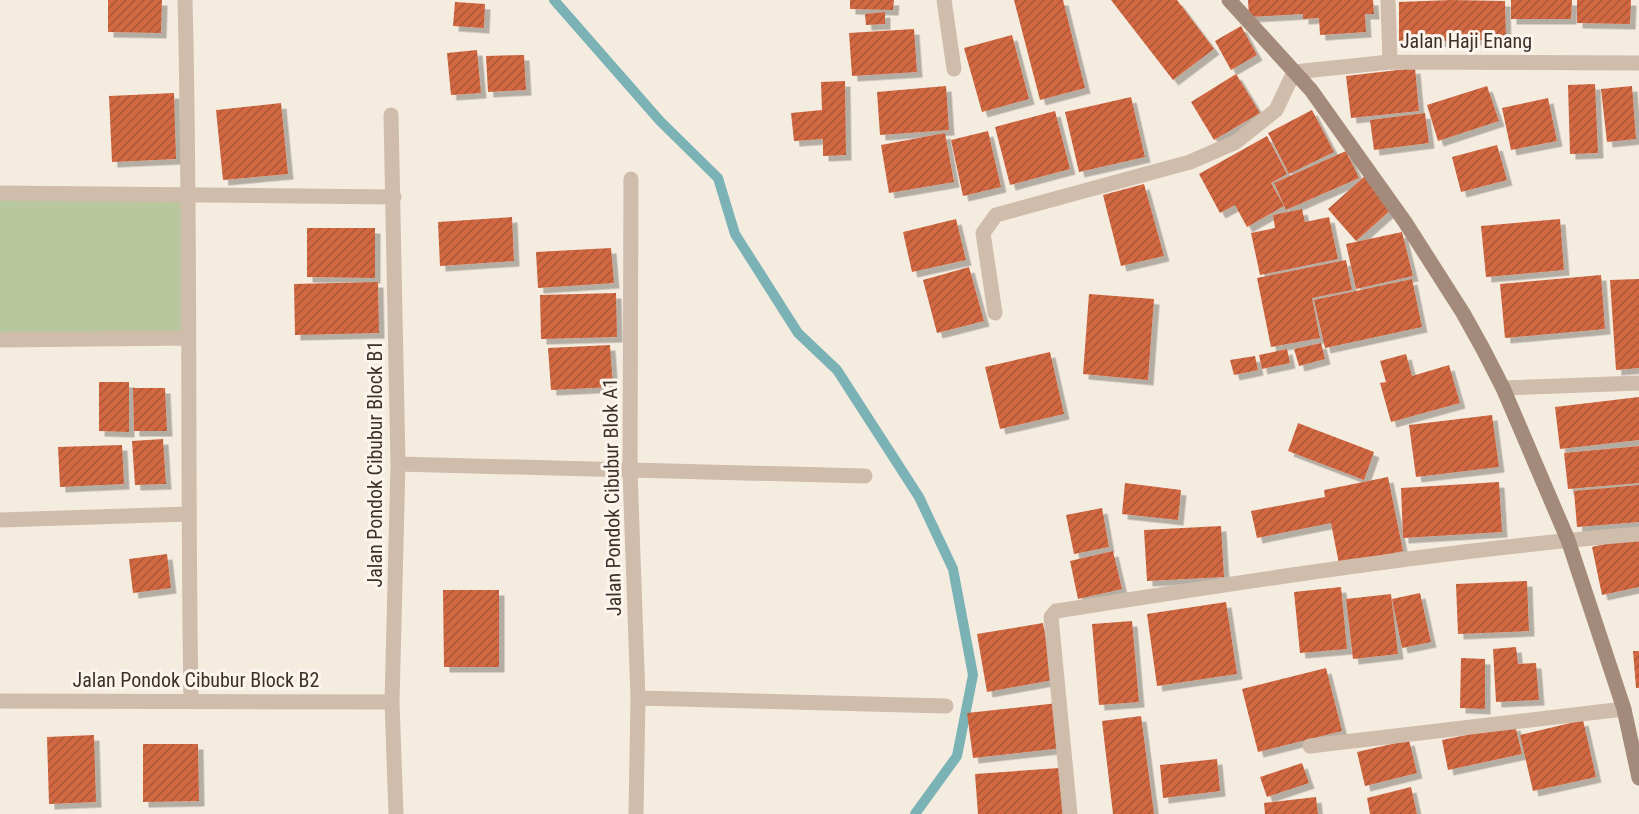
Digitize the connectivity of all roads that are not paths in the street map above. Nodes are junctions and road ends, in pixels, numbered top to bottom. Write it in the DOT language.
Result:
graph roads {
  1 [pos="185,0"];
  2 [pos="944,0"];
  3 [pos="1228,0"];
  4 [pos="1388,0"];
  5 [pos="1390,62"];
  6 [pos="1639,63"];
  7 [pos="954,69"];
  8 [pos="1294,72"];
  9 [pos="391,115"];
  10 [pos="631,179"];
  11 [pos="0,193"];
  12 [pos="190,194"];
  13 [pos="394,197"];
  14 [pos="994,314"];
  15 [pos="188,338"];
  16 [pos="0,340"];
  17 [pos="1639,382"];
  18 [pos="1503,388"];
  19 [pos="398,464"];
  20 [pos="630,471"];
  21 [pos="865,476"];
  22 [pos="188,514"];
  23 [pos="0,520"];
  24 [pos="1639,534"];
  25 [pos="1568,540"];
  26 [pos="638,698"];
  27 [pos="190,700"];
  28 [pos="0,701"];
  29 [pos="392,702"];
  30 [pos="946,706"];
  31 [pos="1624,709"];
  32 [pos="1310,746"];
  33 [pos="1639,778"];
  34 [pos="396,814"];
  35 [pos="636,814"];
  36 [pos="1070,814"];
  1 -- 12 [label="street"];
  2 -- 7 [label="street"];
  3 -- 8 [label="street"];
  4 -- 5 [label="street"];
  5 -- 6 [label="street, Jalan Haji Enang"];
  5 -- 8 [label="street, Jalan Haji Enang"];
  8 -- 14 [label="street"];
  8 -- 18 [label="street"];
  9 -- 13 [label="street, Jalan Pondok Cibubur Block B1"];
  10 -- 20 [label="street, Jalan Pondok Cibubur Blok A1"];
  11 -- 12 [label="street"];
  12 -- 13 [label="street"];
  12 -- 15 [label="street"];
  13 -- 19 [label="street, Jalan Pondok Cibubur Block B1"];
  15 -- 16 [label="street"];
  15 -- 22 [label="street"];
  17 -- 18 [label="street"];
  18 -- 25 [label="street"];
  19 -- 20 [label="street"];
  19 -- 29 [label="street, Jalan Pondok Cibubur Block B1"];
  20 -- 21 [label="street"];
  20 -- 26 [label="street, Jalan Pondok Cibubur Blok A1"];
  22 -- 23 [label="street"];
  22 -- 27 [label="street"];
  24 -- 25 [label="street"];
  25 -- 31 [label="street"];
  25 -- 36 [label="street"];
  26 -- 30 [label="street"];
  26 -- 35 [label="street, Jalan Pondok Cibubur Blok A1"];
  27 -- 28 [label="street, Jalan Pondok Cibubur Block B2"];
  27 -- 29 [label="street, Jalan Pondok Cibubur Block B2"];
  29 -- 34 [label="street, Jalan Pondok Cibubur Block B1"];
  31 -- 32 [label="street"];
  31 -- 33 [label="street"];
}
